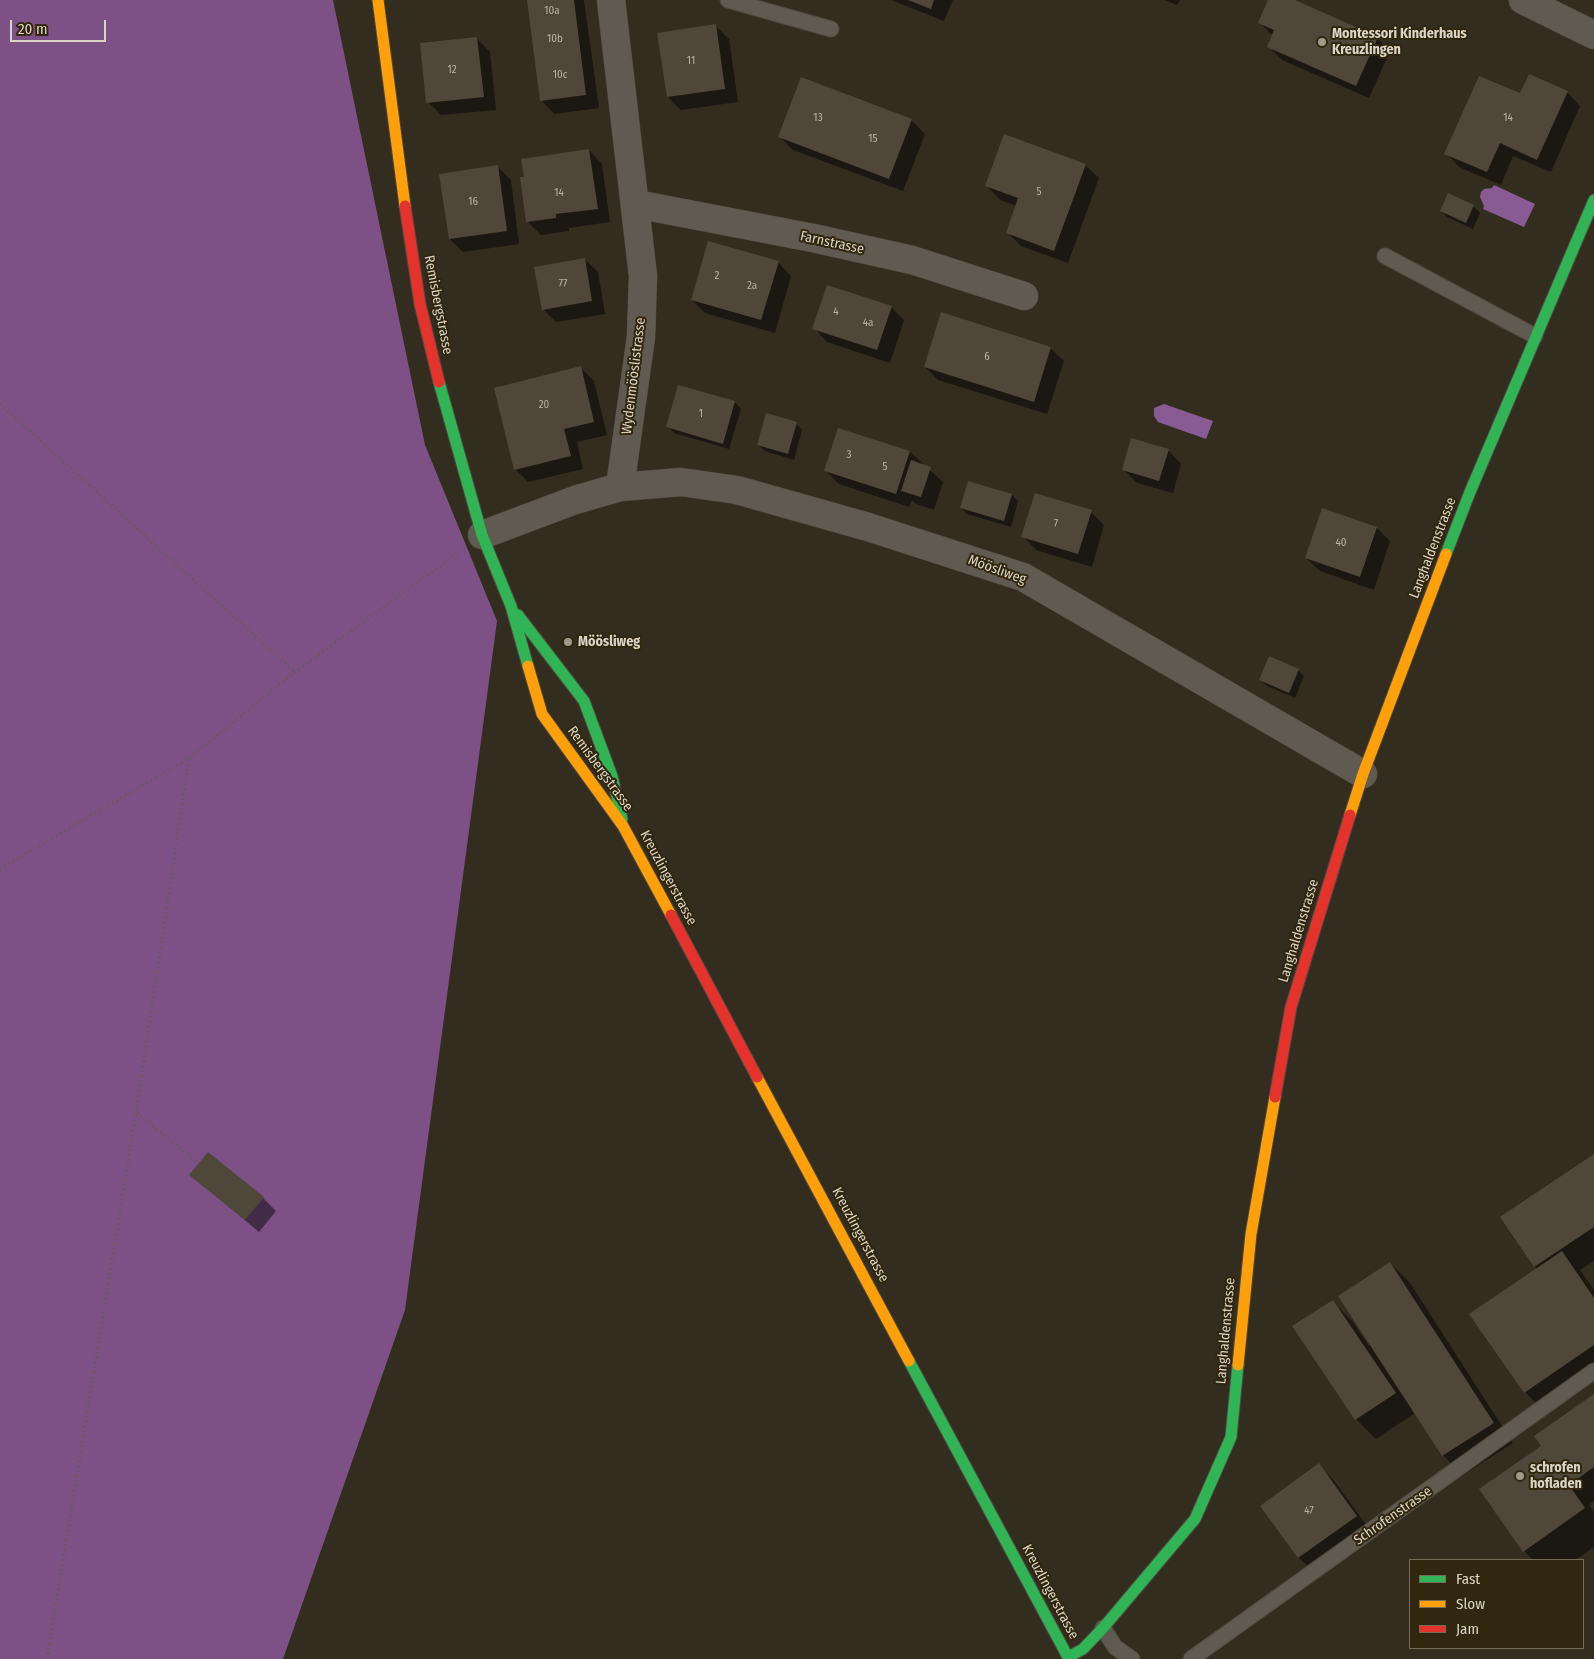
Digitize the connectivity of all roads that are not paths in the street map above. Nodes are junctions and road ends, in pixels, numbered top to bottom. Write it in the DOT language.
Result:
graph roads {
  1 [pos="378,0"];
  2 [pos="612,0"];
  3 [pos="728,0"];
  4 [pos="1523,0"];
  5 [pos="831,29"];
  6 [pos="1594,35"];
  7 [pos="1593,203"];
  8 [pos="636,204"];
  9 [pos="1385,256"];
  10 [pos="1024,296"];
  11 [pos="1535,336"];
  12 [pos="620,487"];
  13 [pos="482,535"];
  14 [pos="511,606"];
  15 [pos="1363,774"];
  16 [pos="623,826"];
  17 [pos="1594,1371"];
  18 [pos="1103,1628"];
  19 [pos="1069,1658"];
  20 [pos="1132,1659"];
  21 [pos="1191,1659"];
  1 -- 13 [label="street, Remisbergstrasse"];
  2 -- 8 [label="street, Wydenmööslistrasse"];
  3 -- 5 [label="lane"];
  4 -- 6 [label="street"];
  7 -- 11 [label="street, Langhaldenstrasse"];
  8 -- 10 [label="street, Farnstrasse"];
  8 -- 12 [label="street, Wydenmööslistrasse"];
  9 -- 11 [label="lane"];
  11 -- 15 [label="street, Langhaldenstrasse"];
  12 -- 13 [label="street"];
  12 -- 15 [label="street, Möösliweg"];
  13 -- 14 [label="street, Remisbergstrasse"];
  14 -- 16 [label="street, Remisbergstrasse"];
  14 -- 16 [label="street, Remisbergstrasse"];
  15 -- 18 [label="street, Langhaldenstrasse"];
  16 -- 19 [label="street, Kreuzlingerstrasse"];
  17 -- 21 [label="lane, Schrofenstrasse"];
  18 -- 19 [label="street, Langhaldenstrasse"];
  18 -- 20 [label="lane"];
}
